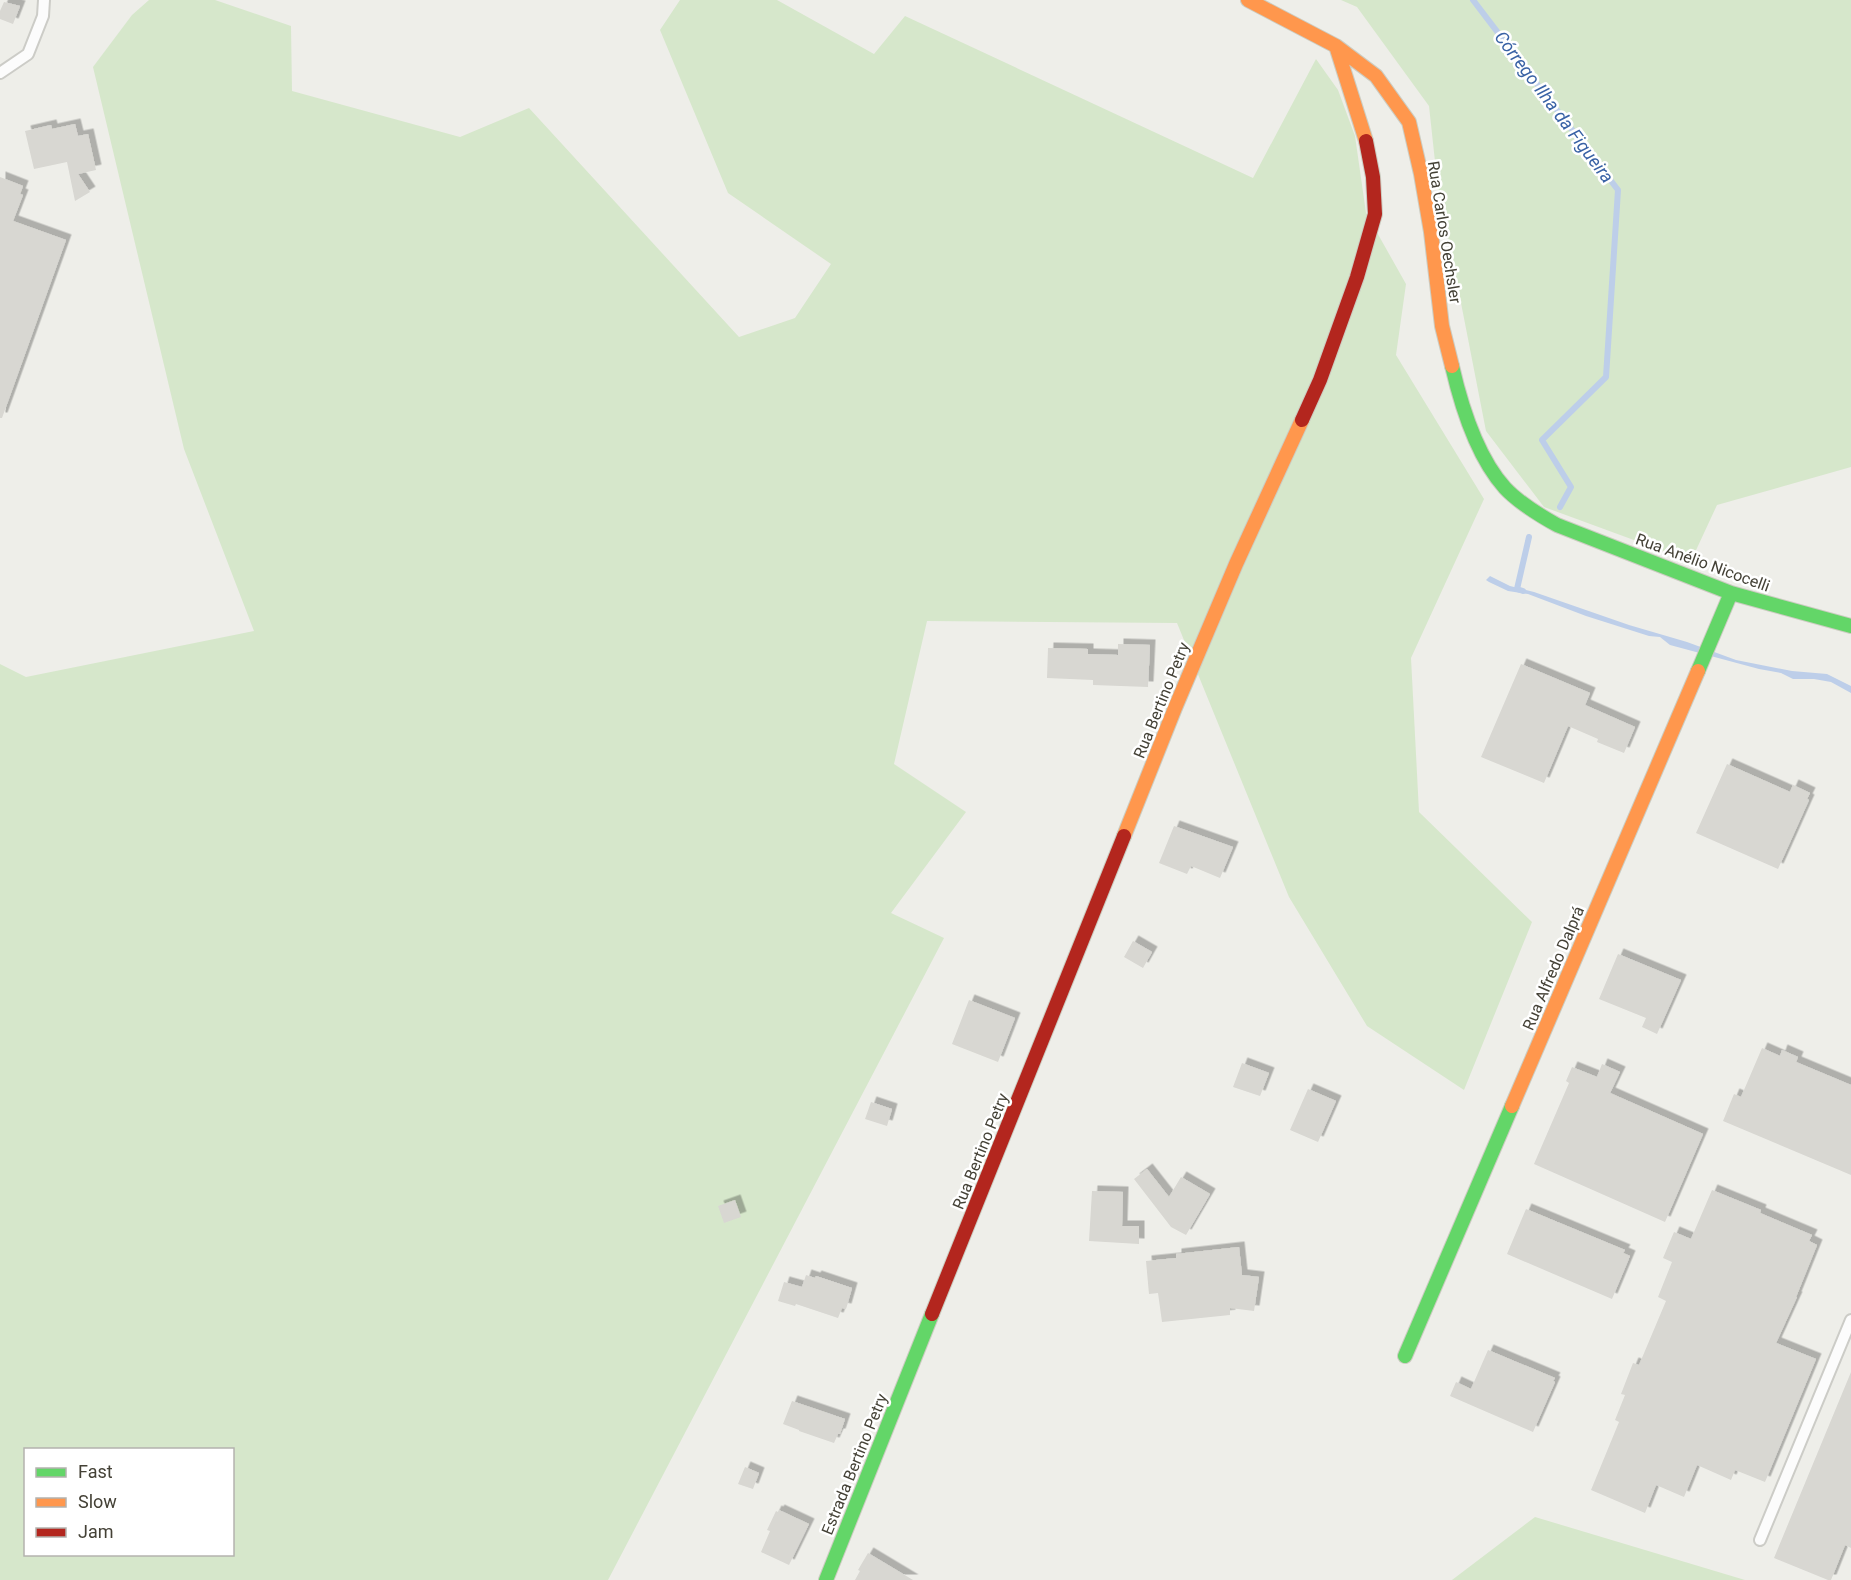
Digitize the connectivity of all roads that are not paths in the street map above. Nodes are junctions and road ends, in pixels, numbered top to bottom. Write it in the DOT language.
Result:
graph roads {
  1 [pos="44,0"];
  2 [pos="1248,0"];
  3 [pos="1336,46"];
  4 [pos="0,73"];
  5 [pos="1546,520"];
  6 [pos="1731,593"];
  7 [pos="1851,626"];
  8 [pos="1851,1320"];
  9 [pos="1405,1356"];
  10 [pos="913,1360"];
  11 [pos="1761,1540"];
  12 [pos="826,1580"];
  1 -- 4 [label="lane"];
  2 -- 3 [label="street, Rua Carlos Oechsler"];
  3 -- 5 [label="street, Rua Carlos Oechsler"];
  3 -- 10 [label="street, Rua Bertino Petry"];
  5 -- 6 [label="street, Rua Anélio Nicocelli"];
  6 -- 7 [label="street, Rua Anélio Nicocelli"];
  6 -- 9 [label="street, Rua Alfredo Dalprá"];
  8 -- 11 [label="lane"];
  10 -- 12 [label="street, Estrada Bertino Petry"];
}
